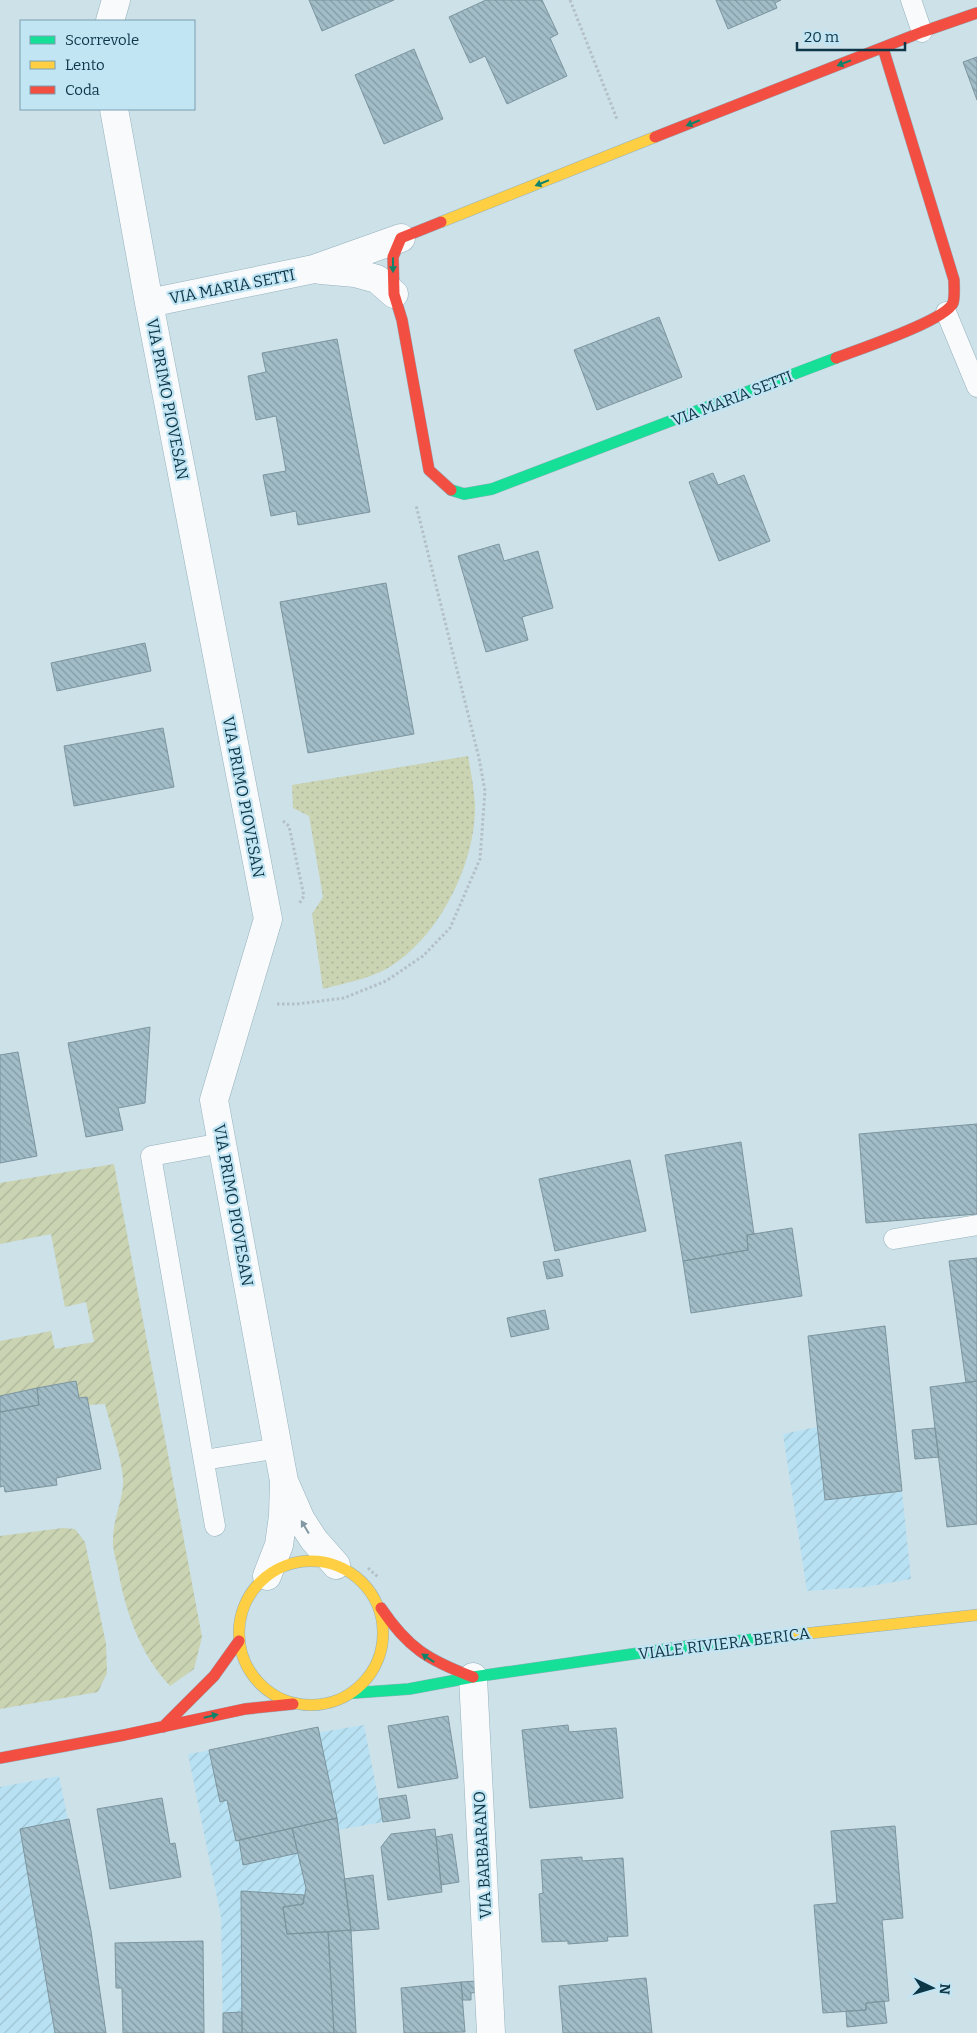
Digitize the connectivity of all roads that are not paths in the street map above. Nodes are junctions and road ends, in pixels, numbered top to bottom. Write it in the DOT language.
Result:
graph roads {
  1 [pos="116,0"];
  2 [pos="911,0"];
  3 [pos="977,13"];
  4 [pos="110,20"];
  5 [pos="922,32"];
  6 [pos="883,48"];
  7 [pos="114,110"];
  8 [pos="401,238"];
  9 [pos="314,269"];
  10 [pos="394,294"];
  11 [pos="149,303"];
  12 [pos="946,312"];
  13 [pos="977,387"];
  14 [pos="222,1143"];
  15 [pos="977,1225"];
  16 [pos="894,1239"];
  17 [pos="279,1448"];
  18 [pos="204,1460"];
  19 [pos="284,1481"];
  20 [pos="215,1526"];
  21 [pos="336,1565"];
  22 [pos="267,1576"];
  23 [pos="375,1599"];
  24 [pos="977,1615"];
  25 [pos="239,1640"];
  26 [pos="472,1676"];
  27 [pos="353,1693"];
  28 [pos="294,1704"];
  29 [pos="164,1727"];
  30 [pos="0,1758"];
  31 [pos="492,2033"];
  1 -- 4 [label="street"];
  2 -- 5 [label="lane"];
  3 -- 5 [label="street, VIA MARIA SETTI"];
  5 -- 6 [label="street, VIA MARIA SETTI"];
  6 -- 8 [label="street, VIA MARIA SETTI, one-way"];
  6 -- 12 [label="street"];
  7 -- 11 [label="street, VIA PRIMO PIOVESAN"];
  8 -- 9 [label="street, VIA MARIA SETTI"];
  8 -- 10 [label="street, VIA MARIA SETTI, one-way"];
  9 -- 10 [label="street, VIA MARIA SETTI"];
  9 -- 11 [label="street, VIA MARIA SETTI"];
  10 -- 12 [label="street, VIA MARIA SETTI"];
  11 -- 14 [label="street, VIA PRIMO PIOVESAN"];
  12 -- 13 [label="lane"];
  14 -- 17 [label="street, VIA PRIMO PIOVESAN"];
  14 -- 18 [label="lane"];
  15 -- 16 [label="lane"];
  17 -- 18 [label="lane"];
  17 -- 19 [label="street, VIA PRIMO PIOVESAN"];
  18 -- 20 [label="lane"];
  21 -- 19 [label="street, one-way"];
  19 -- 22 [label="street"];
  21 -- 22 [label="street"];
  21 -- 23 [label="street"];
  22 -- 25 [label="street"];
  26 -- 23 [label="street, VIALE RIVIERA BERICA, one-way"];
  23 -- 27 [label="street"];
  24 -- 26 [label="street, VIALE RIVIERA BERICA"];
  25 -- 28 [label="street"];
  25 -- 29 [label="street"];
  26 -- 27 [label="street, VIALE RIVIERA BERICA"];
  26 -- 31 [label="street, VIA BARBARANO"];
  27 -- 28 [label="street"];
  29 -- 28 [label="street, one-way"];
  29 -- 30 [label="street"];
}
